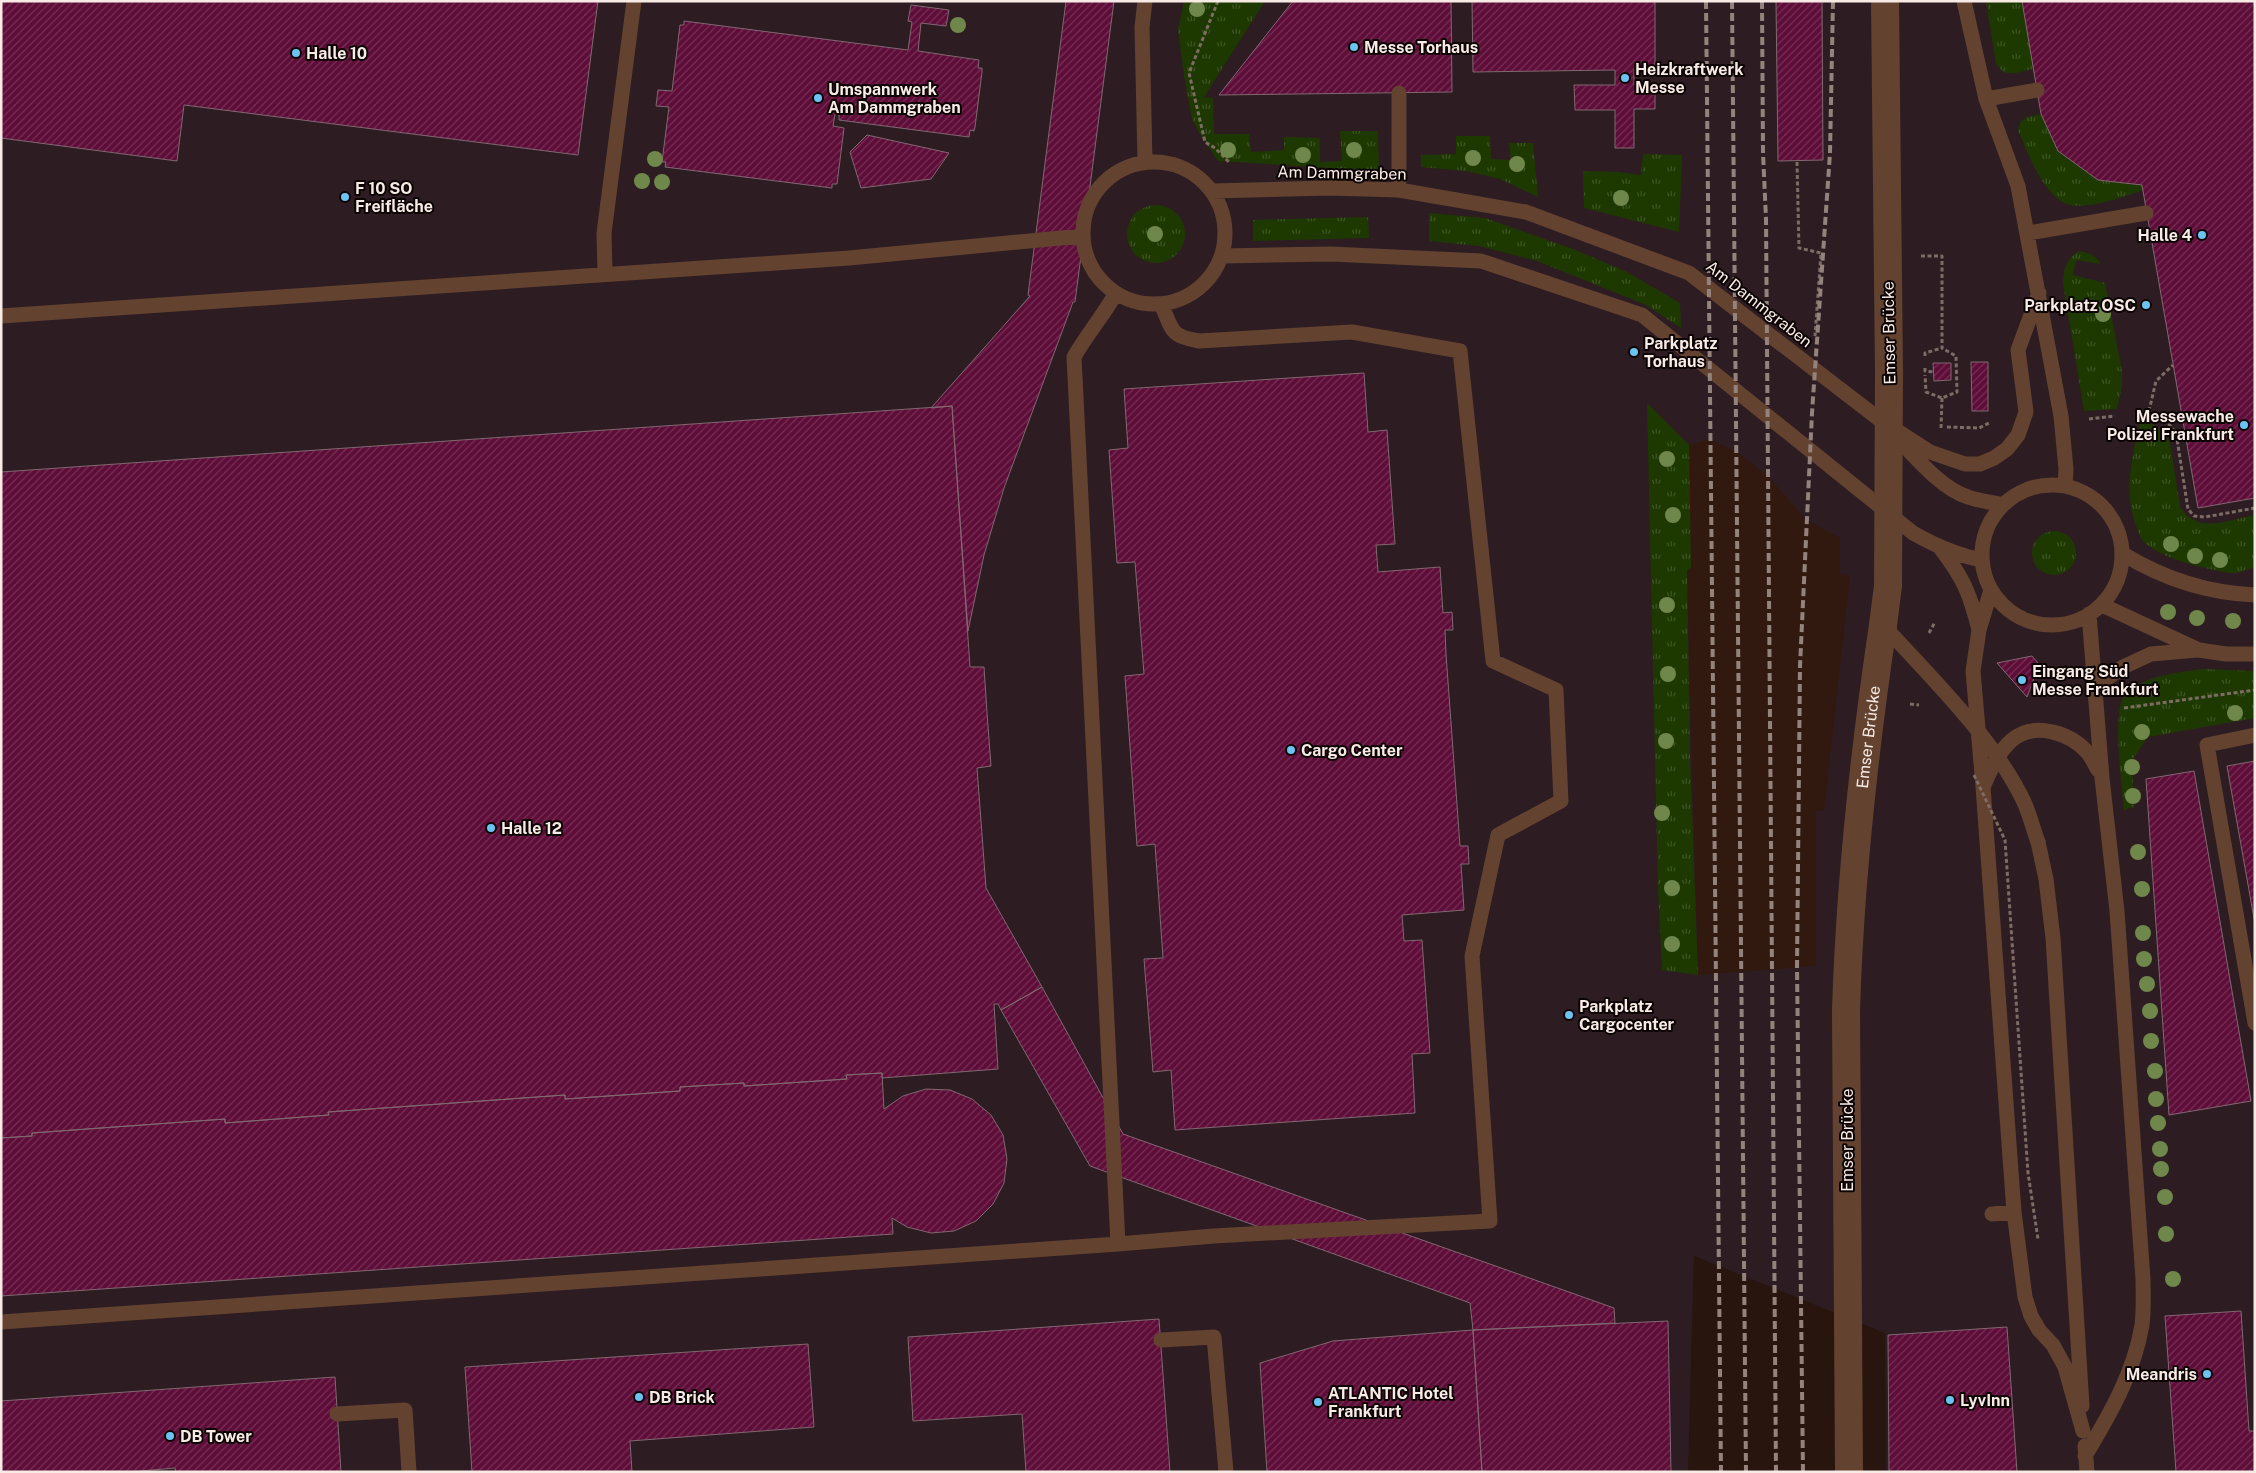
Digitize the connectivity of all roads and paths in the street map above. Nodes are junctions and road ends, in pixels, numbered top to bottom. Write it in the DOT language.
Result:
graph roads {
  1 [pos="634,1"];
  2 [pos="1145,1"];
  3 [pos="1885,1"];
  4 [pos="1964,1"];
  5 [pos="2037,90"];
  6 [pos="1399,93"];
  7 [pos="1986,99"];
  8 [pos="1145,162"];
  9 [pos="1796,162"];
  10 [pos="1399,190"];
  11 [pos="1212,191"];
  12 [pos="2146,213"];
  13 [pos="2028,233"];
  14 [pos="1082,236"];
  15 [pos="1222,256"];
  16 [pos="1917,256"];
  17 [pos="605,274"];
  18 [pos="1116,294"];
  19 [pos="2039,294"];
  20 [pos="1161,304"];
  21 [pos="1,316"];
  22 [pos="1814,345"];
  23 [pos="1942,348"];
  24 [pos="2172,365"];
  25 [pos="1925,371"];
  26 [pos="1934,372"];
  27 [pos="1917,388"];
  28 [pos="1926,392"];
  29 [pos="1942,398"];
  30 [pos="2149,411"];
  31 [pos="2140,413"];
  32 [pos="2115,416"];
  33 [pos="1879,419"];
  34 [pos="2086,420"];
  35 [pos="1942,426"];
  36 [pos="2065,486"];
  37 [pos="2003,505"];
  38 [pos="2255,508"];
  39 [pos="1941,549"];
  40 [pos="2123,554"];
  41 [pos="1982,560"];
  42 [pos="1991,590"];
  43 [pos="2255,596"];
  44 [pos="2102,605"];
  45 [pos="2089,614"];
  46 [pos="1935,622"];
  47 [pos="1882,625"];
  48 [pos="1979,630"];
  49 [pos="1930,632"];
  50 [pos="2199,650"];
  51 [pos="2255,654"];
  52 [pos="2094,688"];
  53 [pos="2255,690"];
  54 [pos="2098,726"];
  55 [pos="2255,736"];
  56 [pos="1970,769"];
  57 [pos="2102,778"];
  58 [pos="1983,787"];
  59 [pos="2255,1023"];
  60 [pos="2014,1212"];
  61 [pos="1992,1214"];
  62 [pos="2038,1239"];
  63 [pos="1118,1244"];
  64 [pos="1,1322"];
  65 [pos="1161,1340"];
  66 [pos="337,1414"];
  67 [pos="2083,1430"];
  68 [pos="2085,1456"];
  69 [pos="409,1472"];
  70 [pos="1226,1472"];
  71 [pos="1849,1472"];
  72 [pos="2087,1472"];
  1 -- 17 [label="lane"];
  2 -- 8 [label="lane"];
  3 -- 47 [label="street, Emser Brücke, bridge"];
  4 -- 7 [label="lane"];
  5 -- 7 [label="lane"];
  6 -- 10 [label="lane"];
  7 -- 13 [label="lane"];
  8 -- 11 [label="lane"];
  8 -- 14 [label="lane"];
  9 -- 22 [label="path"];
  10 -- 11 [label="lane, Am Dammgraben"];
  10 -- 33 [label="lane, Am Dammgraben"];
  11 -- 15 [label="lane"];
  12 -- 13 [label="lane"];
  13 -- 19 [label="lane"];
  14 -- 17 [label="lane"];
  14 -- 18 [label="lane"];
  15 -- 20 [label="lane"];
  15 -- 39 [label="lane"];
  16 -- 23 [label="path"];
  17 -- 21 [label="lane"];
  18 -- 20 [label="lane"];
  18 -- 63 [label="lane"];
  19 -- 33 [label="lane, Am Dammgraben"];
  19 -- 36 [label="lane"];
  20 -- 63 [label="lane"];
  23 -- 25 [label="path"];
  23 -- 29 [label="path"];
  24 -- 30 [label="path"];
  25 -- 26 [label="path"];
  25 -- 28 [label="path"];
  27 -- 28 [label="path"];
  28 -- 29 [label="path"];
  29 -- 35 [label="path"];
  30 -- 31 [label="path"];
  30 -- 38 [label="path"];
  32 -- 34 [label="path"];
  33 -- 37 [label="lane"];
  36 -- 37 [label="lane"];
  36 -- 40 [label="lane"];
  37 -- 41 [label="lane"];
  39 -- 41 [label="lane"];
  39 -- 48 [label="lane"];
  40 -- 43 [label="lane"];
  40 -- 44 [label="lane"];
  41 -- 42 [label="lane"];
  42 -- 45 [label="lane"];
  42 -- 48 [label="lane"];
  44 -- 45 [label="lane"];
  44 -- 50 [label="lane"];
  45 -- 52 [label="lane"];
  46 -- 49 [label="path"];
  47 -- 67 [label="lane, bridge"];
  47 -- 71 [label="street, Emser Brücke"];
  48 -- 58 [label="lane"];
  50 -- 51 [label="lane"];
  50 -- 52 [label="lane"];
  52 -- 54 [label="lane"];
  53 -- 54 [label="path"];
  54 -- 57 [label="lane"];
  55 -- 59 [label="lane"];
  56 -- 62 [label="path, bridge"];
  57 -- 58 [label="lane"];
  57 -- 68 [label="lane"];
  58 -- 60 [label="lane"];
  60 -- 61 [label="lane"];
  60 -- 67 [label="lane"];
  63 -- 64 [label="lane"];
  65 -- 70 [label="lane"];
  66 -- 69 [label="lane"];
  67 -- 68 [label="lane"];
  68 -- 72 [label="lane"];
}
